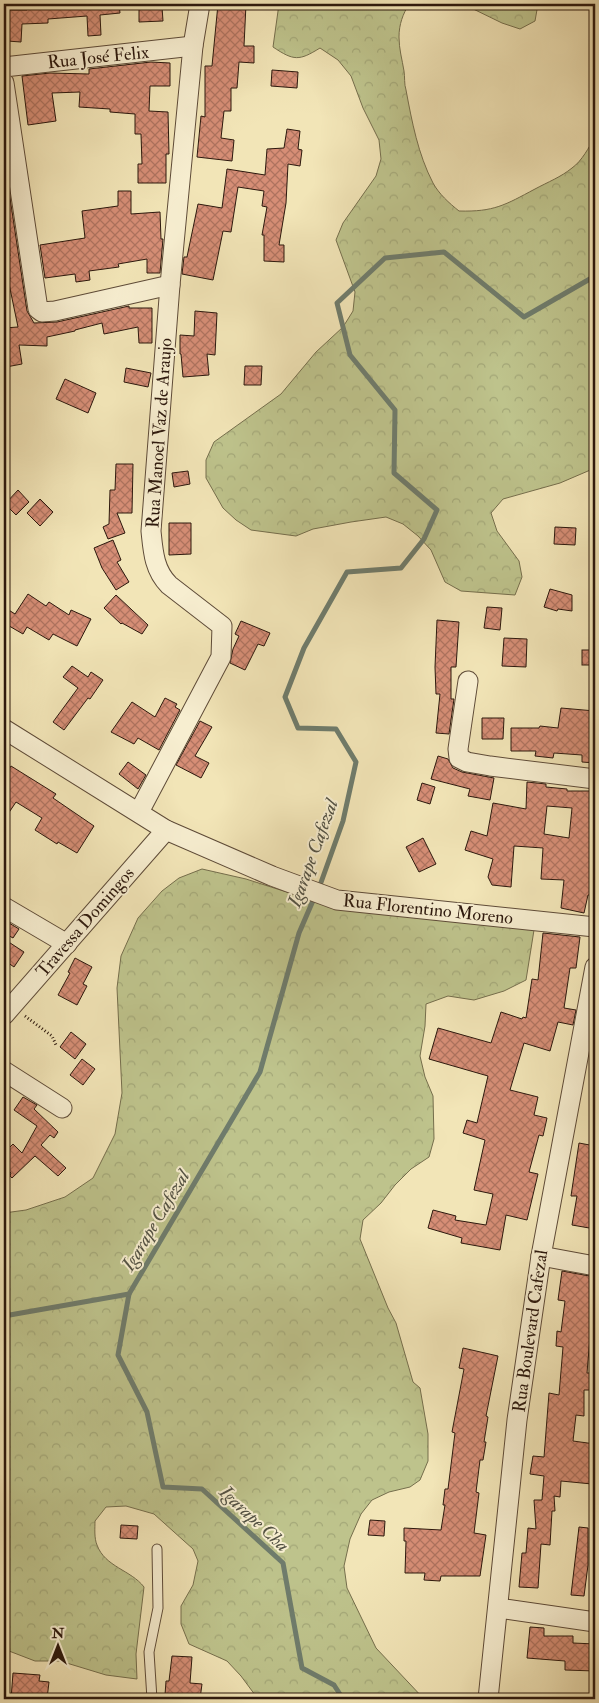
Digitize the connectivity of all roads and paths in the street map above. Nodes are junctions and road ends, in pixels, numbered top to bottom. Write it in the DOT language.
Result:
graph roads {
  1 [pos="200,4"];
  2 [pos="193,46"];
  3 [pos="4,67"];
  4 [pos="4,84"];
  5 [pos="170,285"];
  6 [pos="468,681"];
  7 [pos="4,729"];
  8 [pos="595,779"];
  9 [pos="139,812"];
  10 [pos="166,830"];
  11 [pos="4,908"];
  12 [pos="595,926"];
  13 [pos="67,944"];
  14 [pos="595,967"];
  15 [pos="9,1009"];
  16 [pos="56,1045"];
  17 [pos="4,1071"];
  18 [pos="62,1108"];
  19 [pos="541,1256"];
  20 [pos="595,1266"];
  21 [pos="156,1549"];
  22 [pos="498,1608"];
  23 [pos="595,1622"];
  24 [pos="152,1699"];
  25 [pos="488,1699"];
  1 -- 2 [label="street, Rua Manoel Vaz de Araujo"];
  2 -- 3 [label="street, Rua José Felix"];
  2 -- 5 [label="street, Rua Manoel Vaz de Araujo"];
  4 -- 5 [label="street"];
  5 -- 9 [label="street, Rua Manoel Vaz de Araujo"];
  6 -- 8 [label="street"];
  7 -- 9 [label="street, Rua Florentino Moreno"];
  9 -- 10 [label="street, Rua Florentino Moreno"];
  10 -- 12 [label="street, Rua Florentino Moreno"];
  10 -- 13 [label="street, Travessa Domingos"];
  11 -- 13 [label="street"];
  13 -- 15 [label="street, Travessa Domingos"];
  14 -- 19 [label="street, Rua Boulevard Cafezal"];
  15 -- 16 [label="path"];
  17 -- 18 [label="street"];
  19 -- 20 [label="street"];
  19 -- 22 [label="street, Rua Boulevard Cafezal"];
  21 -- 24 [label="lane"];
  22 -- 23 [label="street"];
  22 -- 25 [label="street, Rua Boulevard Cafezal"];
}
